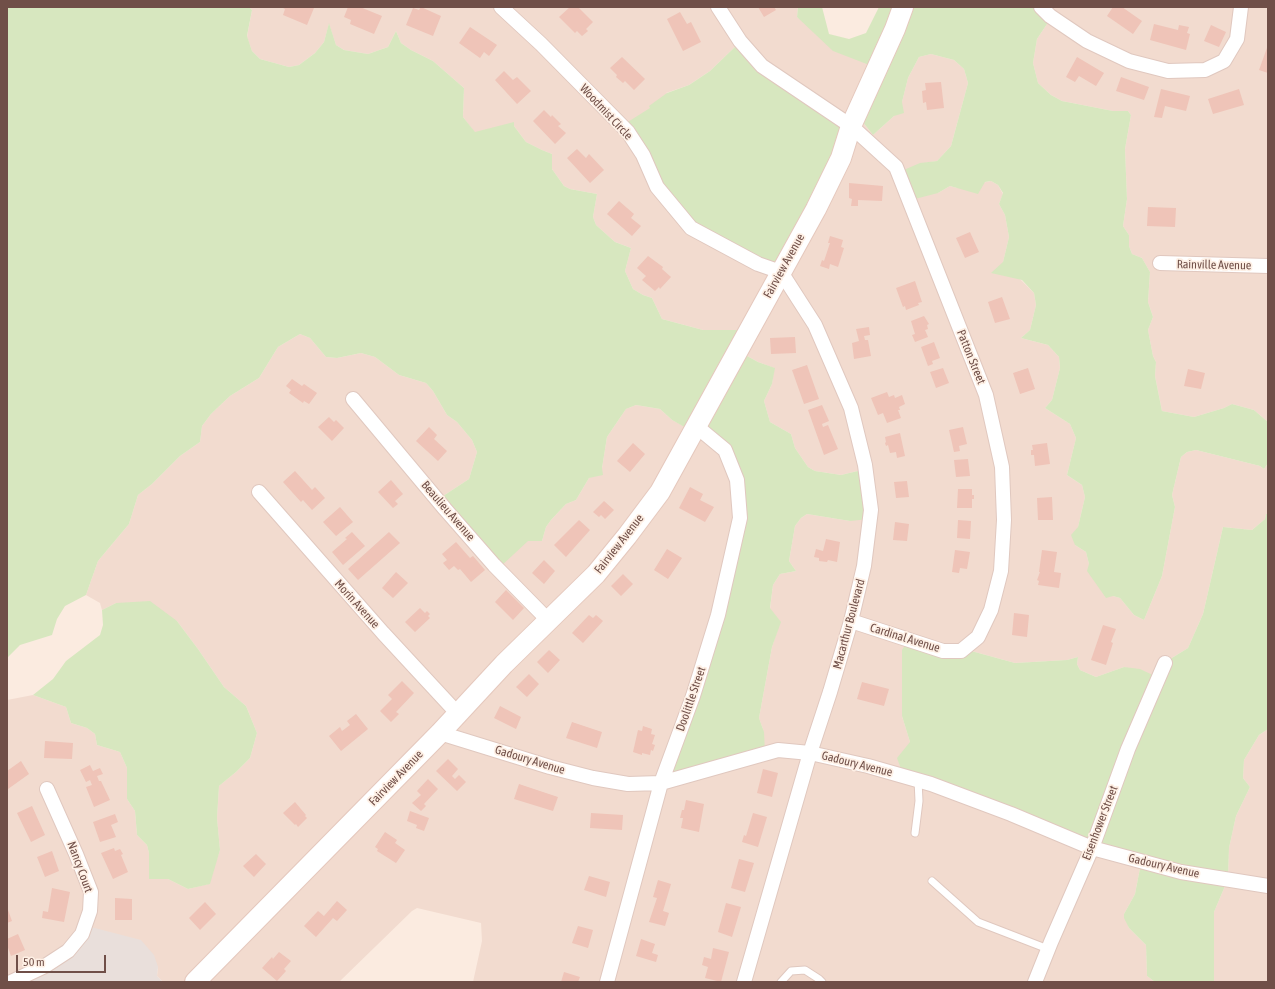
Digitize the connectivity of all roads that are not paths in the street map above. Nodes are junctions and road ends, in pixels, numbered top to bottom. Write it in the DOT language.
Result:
graph roads {
  1 [pos="501,7"];
  2 [pos="718,7"];
  3 [pos="903,7"];
  4 [pos="1041,7"];
  5 [pos="1240,7"];
  6 [pos="851,126"];
  7 [pos="1160,263"];
  8 [pos="1268,266"];
  9 [pos="781,272"];
  10 [pos="353,399"];
  11 [pos="696,426"];
  12 [pos="259,492"];
  13 [pos="989,615"];
  14 [pos="548,620"];
  15 [pos="851,621"];
  16 [pos="1165,663"];
  17 [pos="458,714"];
  18 [pos="440,733"];
  19 [pos="810,753"];
  20 [pos="918,780"];
  21 [pos="661,783"];
  22 [pos="46,789"];
  23 [pos="915,833"];
  24 [pos="1092,848"];
  25 [pos="932,881"];
  26 [pos="1268,886"];
  27 [pos="1048,949"];
  28 [pos="11,982"];
  29 [pos="195,982"];
  30 [pos="607,982"];
  31 [pos="744,982"];
  32 [pos="781,982"];
  33 [pos="822,982"];
  34 [pos="1035,982"];
  1 -- 9 [label="street, Woodmist Circle"];
  2 -- 6 [label="street"];
  3 -- 6 [label="main road, Fairview Avenue"];
  4 -- 5 [label="street"];
  6 -- 9 [label="main road, Fairview Avenue"];
  6 -- 13 [label="street, Patton Street"];
  7 -- 8 [label="street, Rainville Avenue"];
  9 -- 11 [label="main road, Fairview Avenue"];
  9 -- 15 [label="street, Macarthur Boulevard"];
  10 -- 14 [label="street, Beaulieu Avenue"];
  11 -- 14 [label="main road, Fairview Avenue"];
  11 -- 21 [label="street, Doolittle Street"];
  12 -- 17 [label="street, Morin Avenue"];
  13 -- 15 [label="street, Cardinal Avenue"];
  14 -- 17 [label="main road, Fairview Avenue"];
  15 -- 19 [label="street, Macarthur Boulevard"];
  16 -- 24 [label="street, Eisenhower Street"];
  17 -- 18 [label="main road, Fairview Avenue"];
  18 -- 21 [label="street, Gadoury Avenue"];
  18 -- 29 [label="main road, Fairview Avenue"];
  19 -- 20 [label="street, Gadoury Avenue"];
  19 -- 21 [label="street, Gadoury Avenue"];
  19 -- 31 [label="street, Macarthur Boulevard"];
  20 -- 23 [label="lane"];
  20 -- 24 [label="street, Gadoury Avenue"];
  21 -- 30 [label="street, Doolittle Street"];
  22 -- 28 [label="street, Nancy Court"];
  24 -- 26 [label="street, Gadoury Avenue"];
  24 -- 27 [label="street, Eisenhower Street"];
  25 -- 27 [label="lane"];
  27 -- 34 [label="street, Eisenhower Street"];
  32 -- 33 [label="lane"];
}
